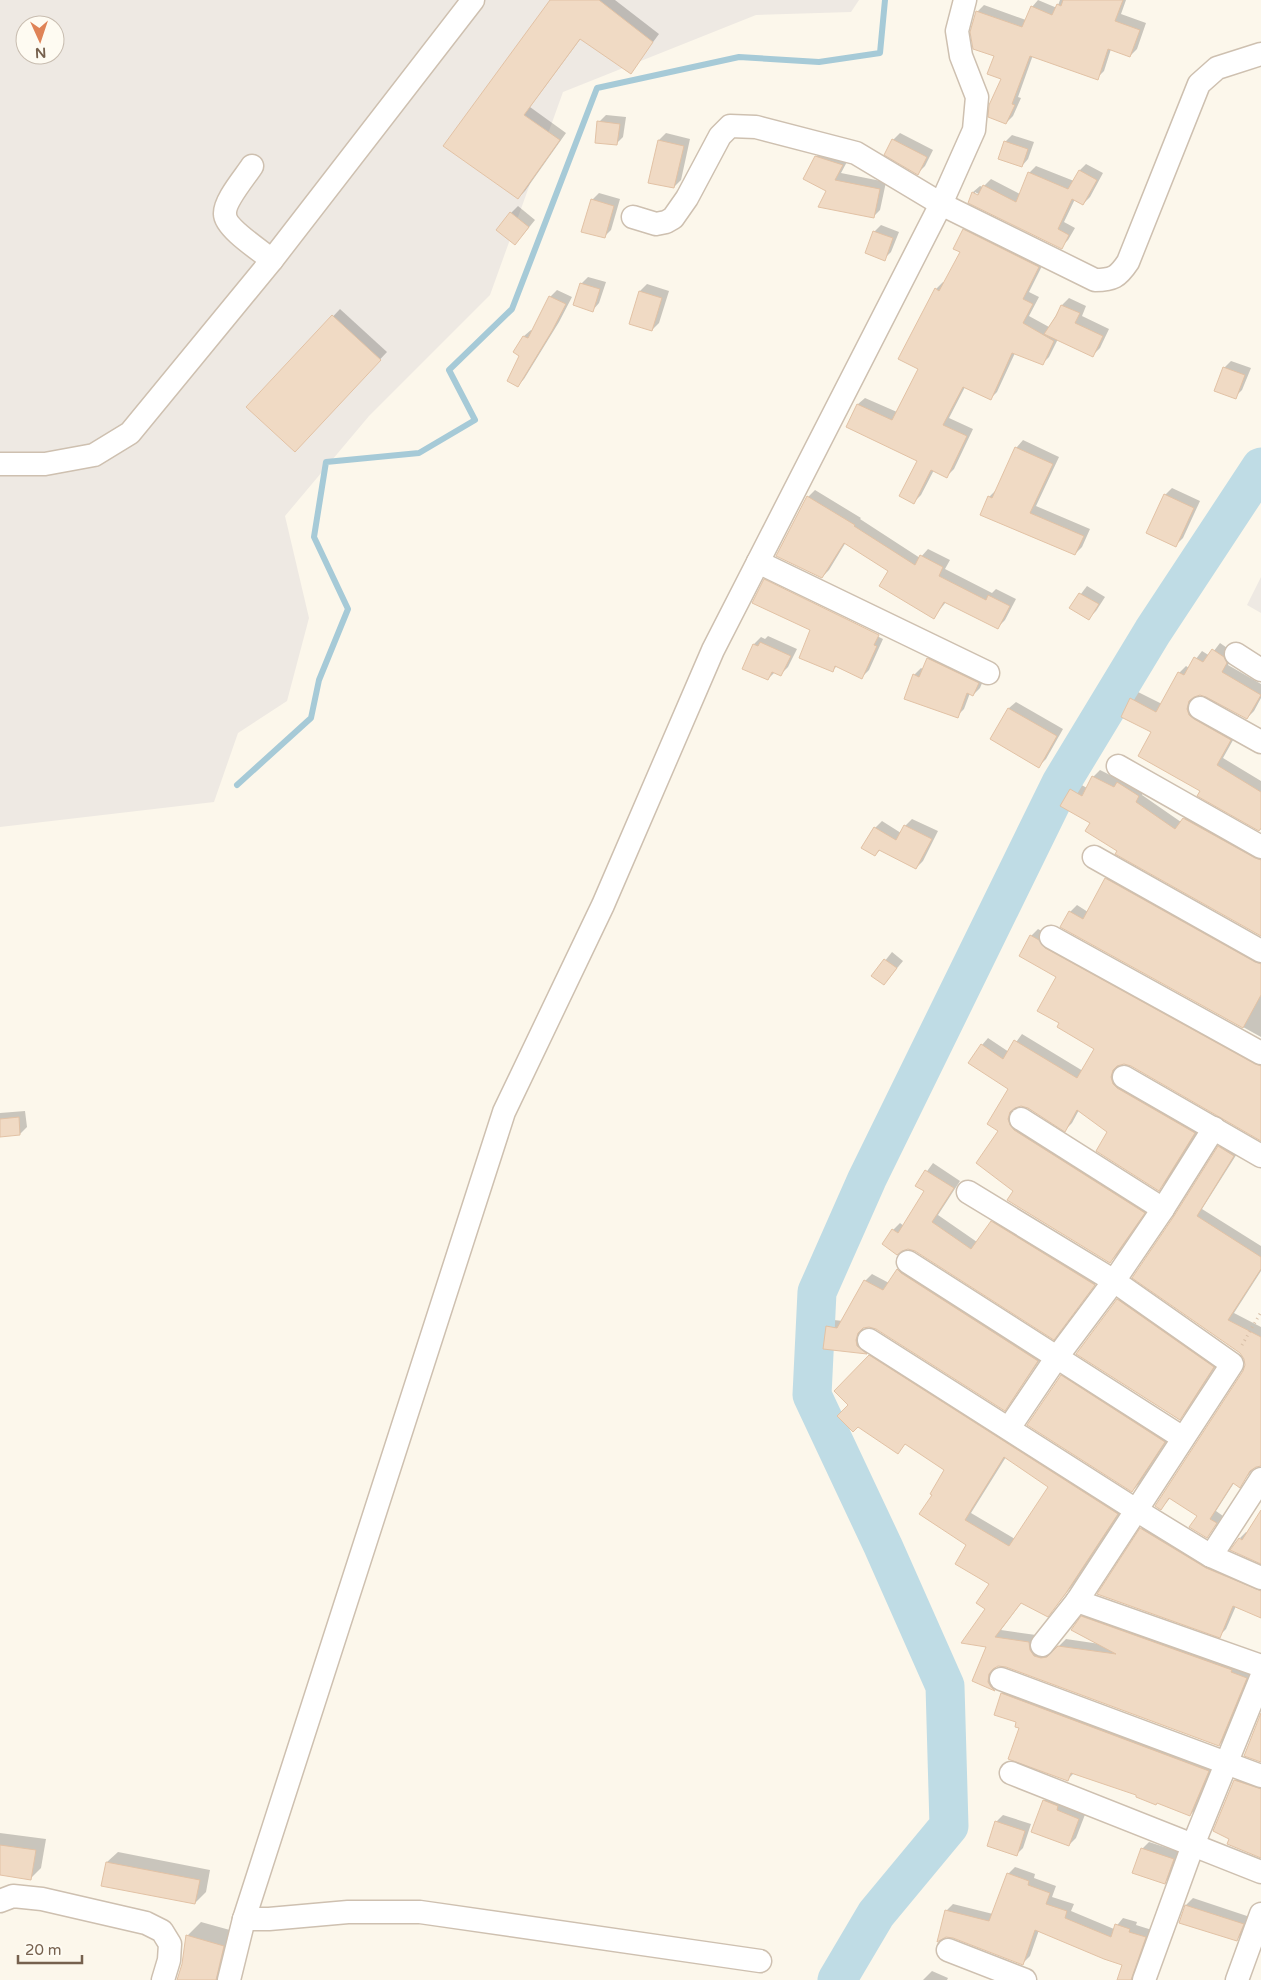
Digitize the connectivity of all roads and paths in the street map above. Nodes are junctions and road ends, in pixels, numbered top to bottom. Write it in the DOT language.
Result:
graph roads {
  1 [pos="473,0"];
  2 [pos="965,0"];
  3 [pos="1261,54"];
  4 [pos="252,166"];
  5 [pos="941,204"];
  6 [pos="633,217"];
  7 [pos="272,260"];
  8 [pos="0,464"];
  9 [pos="758,562"];
  10 [pos="1236,654"];
  11 [pos="1261,670"];
  12 [pos="988,673"];
  13 [pos="1200,708"];
  14 [pos="1261,742"];
  15 [pos="1118,766"];
  16 [pos="1261,847"];
  17 [pos="1094,857"];
  18 [pos="1051,937"];
  19 [pos="1261,951"];
  20 [pos="1261,1053"];
  21 [pos="1124,1077"];
  22 [pos="1021,1119"];
  23 [pos="1214,1128"];
  24 [pos="1261,1156"];
  25 [pos="968,1192"];
  26 [pos="1163,1210"];
  27 [pos="908,1262"];
  28 [pos="1114,1281"];
  29 [pos="1261,1312"];
  30 [pos="869,1340"];
  31 [pos="1057,1357"];
  32 [pos="1232,1364"];
  33 [pos="1009,1428"];
  34 [pos="1183,1438"];
  35 [pos="1261,1479"];
  36 [pos="1136,1510"];
  37 [pos="1211,1556"];
  38 [pos="1261,1578"];
  39 [pos="1077,1602"];
  40 [pos="1042,1645"];
  41 [pos="1261,1666"];
  42 [pos="1261,1678"];
  43 [pos="1001,1679"];
  44 [pos="1227,1763"];
  45 [pos="1010,1773"];
  46 [pos="1261,1776"];
  47 [pos="1193,1845"];
  48 [pos="1261,1872"];
  49 [pos="0,1901"];
  50 [pos="1261,1914"];
  51 [pos="244,1919"];
  52 [pos="948,1950"];
  53 [pos="760,1961"];
  54 [pos="163,1980"];
  55 [pos="229,1980"];
  56 [pos="1025,1980"];
  57 [pos="1144,1980"];
  58 [pos="1237,1980"];
  1 -- 7 [label="street"];
  2 -- 5 [label="street"];
  3 -- 5 [label="street"];
  4 -- 7 [label="street"];
  5 -- 6 [label="street"];
  5 -- 9 [label="street"];
  7 -- 8 [label="street"];
  9 -- 12 [label="street"];
  9 -- 51 [label="street"];
  10 -- 11 [label="street"];
  13 -- 14 [label="street"];
  15 -- 16 [label="street"];
  17 -- 19 [label="street"];
  18 -- 20 [label="street"];
  21 -- 23 [label="street"];
  22 -- 26 [label="street"];
  23 -- 24 [label="street"];
  23 -- 26 [label="street"];
  25 -- 28 [label="street"];
  26 -- 28 [label="street"];
  27 -- 31 [label="street"];
  28 -- 31 [label="street"];
  28 -- 32 [label="street"];
  29 -- 32 [label="path"];
  30 -- 33 [label="street"];
  31 -- 33 [label="street"];
  31 -- 34 [label="street"];
  32 -- 34 [label="street"];
  33 -- 36 [label="street"];
  34 -- 36 [label="street"];
  35 -- 37 [label="street"];
  36 -- 37 [label="street"];
  36 -- 39 [label="street"];
  37 -- 38 [label="street"];
  39 -- 40 [label="street"];
  39 -- 41 [label="street"];
  42 -- 44 [label="street"];
  43 -- 44 [label="street"];
  44 -- 46 [label="street"];
  44 -- 47 [label="street"];
  45 -- 47 [label="street"];
  47 -- 48 [label="street"];
  47 -- 57 [label="street"];
  49 -- 54 [label="street"];
  50 -- 58 [label="street"];
  51 -- 53 [label="street"];
  51 -- 55 [label="street"];
  52 -- 56 [label="street"];
}
